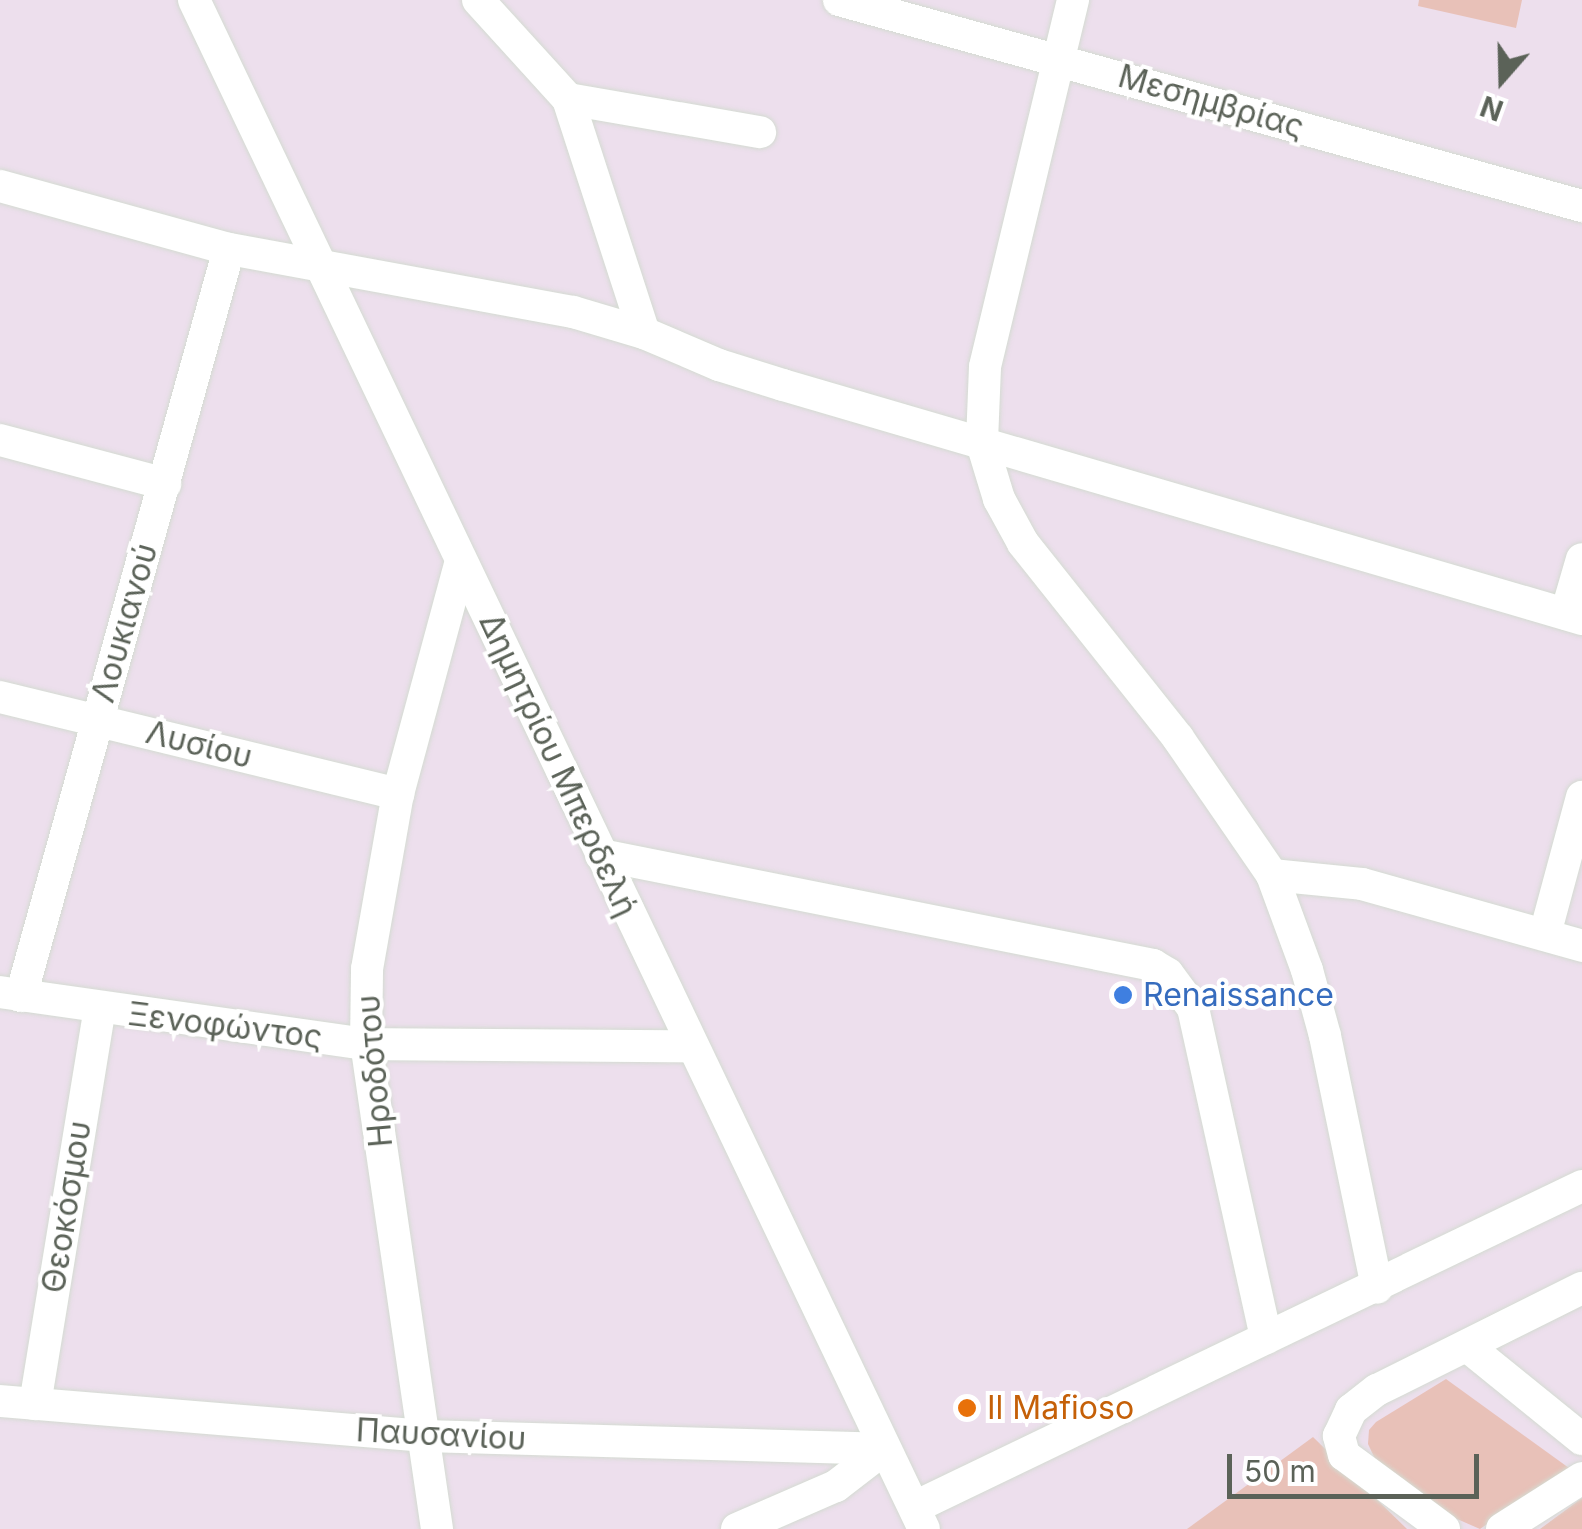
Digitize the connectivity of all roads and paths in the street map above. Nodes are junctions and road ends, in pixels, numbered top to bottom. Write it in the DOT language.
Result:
graph roads {
  1 [pos="194,0"];
  2 [pos="478,0"];
  3 [pos="839,0"];
  4 [pos="1074,0"];
  5 [pos="1058,59"];
  6 [pos="568,99"];
  7 [pos="760,132"];
  8 [pos="0,186"];
  9 [pos="1582,206"];
  10 [pos="228,249"];
  11 [pos="320,266"];
  12 [pos="644,333"];
  13 [pos="0,440"];
  14 [pos="982,443"];
  15 [pos="165,484"];
  16 [pos="1582,559"];
  17 [pos="461,560"];
  18 [pos="1574,616"];
  19 [pos="0,697"];
  20 [pos="97,720"];
  21 [pos="398,794"];
  22 [pos="1582,797"];
  23 [pos="601,855"];
  24 [pos="1272,875"];
  25 [pos="1544,934"];
  26 [pos="1582,946"];
  27 [pos="11,994"];
  28 [pos="100,1010"];
  29 [pos="366,1044"];
  30 [pos="692,1046"];
  31 [pos="1582,1186"];
  32 [pos="1377,1288"];
  33 [pos="1582,1288"];
  34 [pos="1266,1338"];
  35 [pos="1467,1346"];
  36 [pos="0,1401"];
  37 [pos="35,1404"];
  38 [pos="422,1436"];
  39 [pos="1582,1439"];
  40 [pos="884,1449"];
  41 [pos="1582,1478"];
  42 [pos="919,1518"];
  43 [pos="437,1529"];
  44 [pos="737,1529"];
  45 [pos="1444,1529"];
  46 [pos="1502,1529"];
  1 -- 11 [label="street, Δημητρίου Μπερδελή"];
  2 -- 6 [label="street"];
  3 -- 5 [label="street, Μεσημβρίας"];
  4 -- 5 [label="street"];
  5 -- 9 [label="street, Μεσημβρίας"];
  5 -- 14 [label="street"];
  6 -- 7 [label="street"];
  6 -- 12 [label="street"];
  8 -- 10 [label="street"];
  10 -- 11 [label="street"];
  10 -- 15 [label="street, Λουκιανού"];
  11 -- 12 [label="street"];
  11 -- 17 [label="street, Δημητρίου Μπερδελή"];
  12 -- 14 [label="street"];
  13 -- 15 [label="street"];
  14 -- 18 [label="street"];
  14 -- 24 [label="street"];
  15 -- 20 [label="street, Λουκιανού"];
  16 -- 18 [label="street"];
  17 -- 21 [label="street, Ηροδότου"];
  17 -- 23 [label="street, Δημητρίου Μπερδελή"];
  19 -- 20 [label="street, Λυσίου"];
  20 -- 21 [label="street, Λυσίου"];
  20 -- 27 [label="street, Λουκιανού"];
  21 -- 29 [label="street, Ηροδότου"];
  22 -- 25 [label="street"];
  23 -- 30 [label="street, Δημητρίου Μπερδελή"];
  23 -- 34 [label="street"];
  24 -- 25 [label="street"];
  24 -- 32 [label="street"];
  25 -- 26 [label="street"];
  27 -- 28 [label="street, Ξενοφώντος"];
  28 -- 29 [label="street, Ξενοφώντος"];
  28 -- 37 [label="street, Θεοκόσμου"];
  29 -- 30 [label="street, Ξενοφώντος"];
  29 -- 38 [label="street, Ηροδότου"];
  30 -- 40 [label="street, Δημητρίου Μπερδελή"];
  31 -- 32 [label="street"];
  32 -- 34 [label="street"];
  33 -- 35 [label="street"];
  34 -- 42 [label="street"];
  35 -- 39 [label="street"];
  35 -- 45 [label="street"];
  36 -- 37 [label="street, Παυσανίου"];
  37 -- 38 [label="street, Παυσανίου"];
  38 -- 40 [label="street, Παυσανίου"];
  38 -- 43 [label="street, Ηροδότου"];
  40 -- 42 [label="street, Δημητρίου Μπερδελή"];
  40 -- 44 [label="street"];
  41 -- 46 [label="street"];
}
